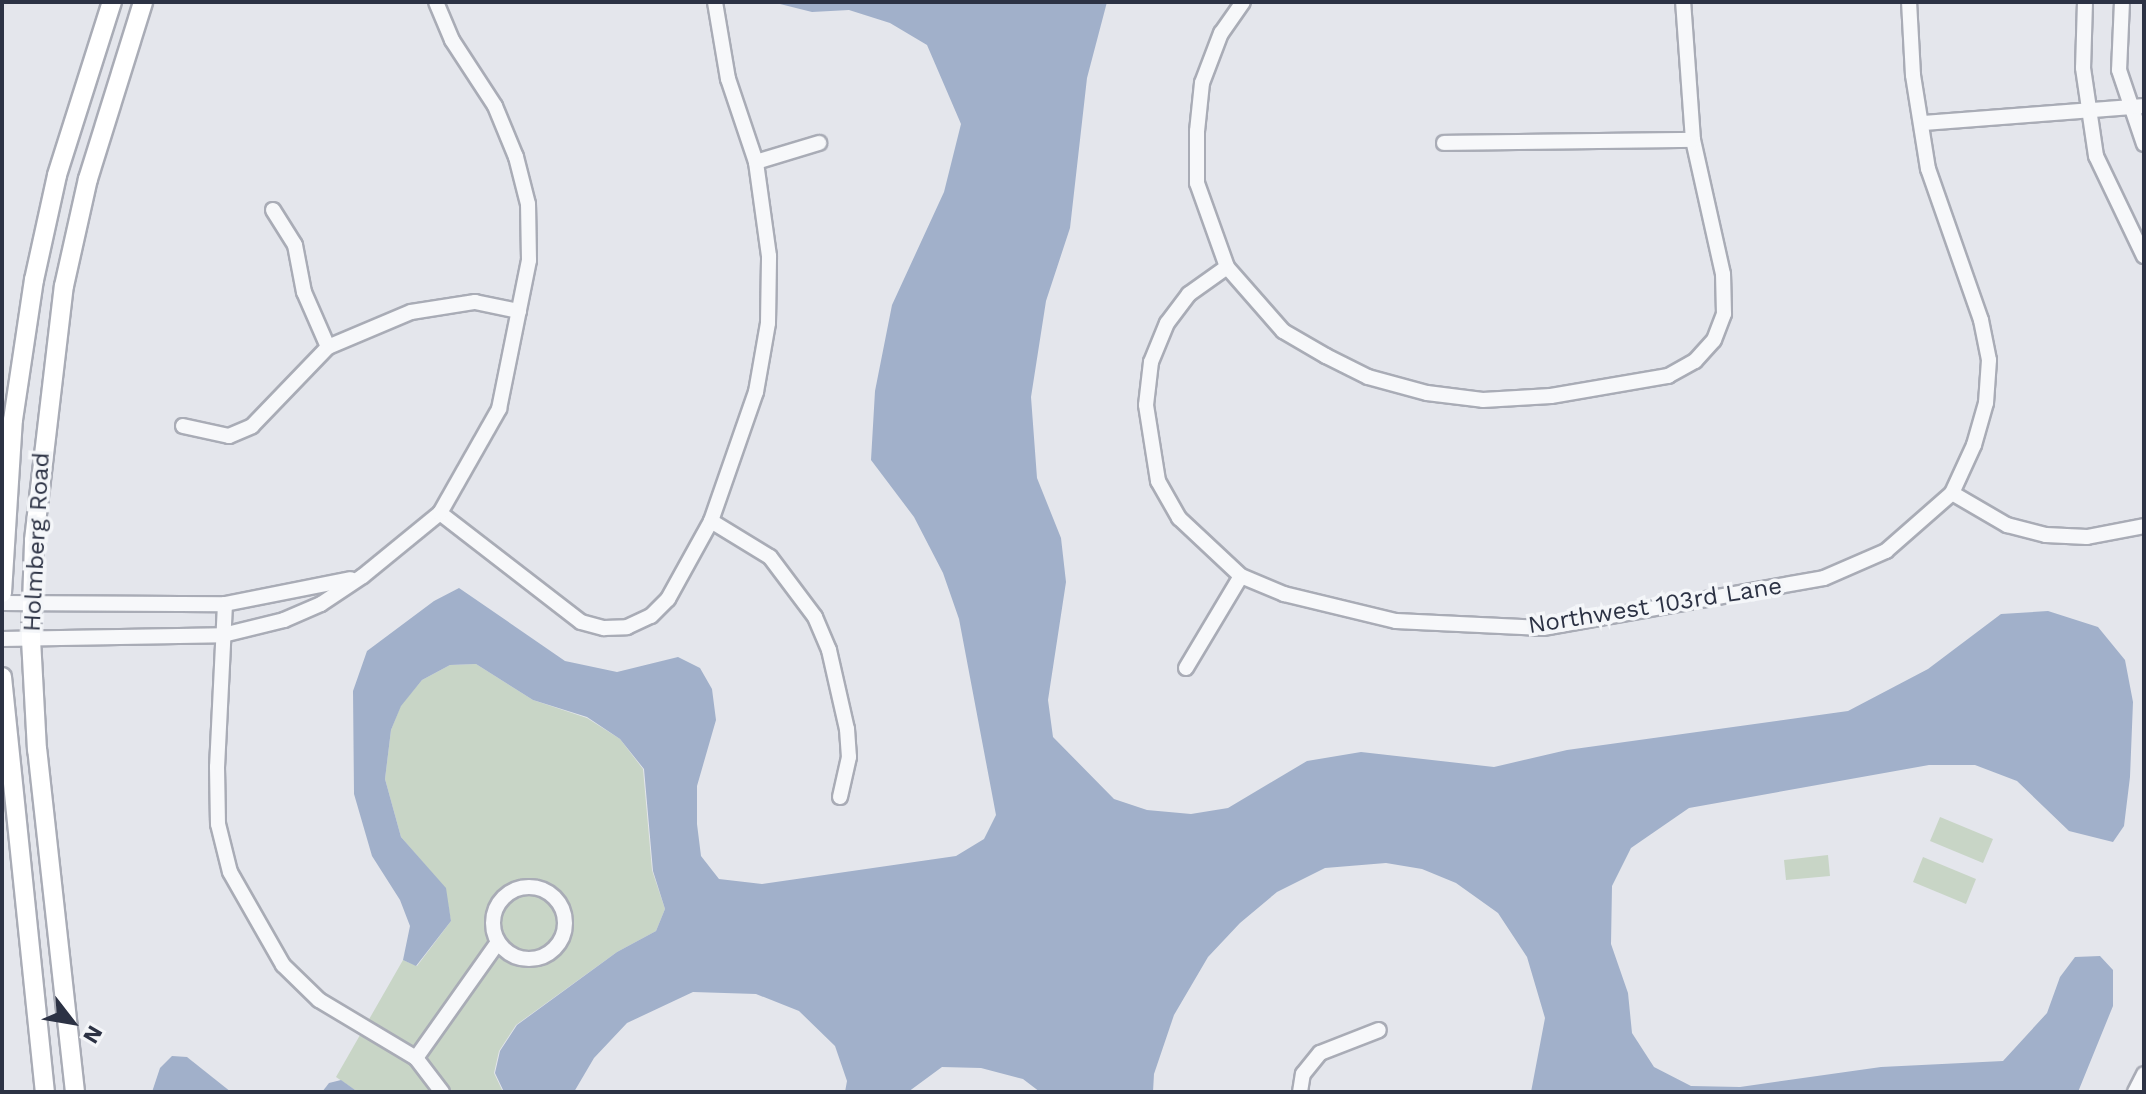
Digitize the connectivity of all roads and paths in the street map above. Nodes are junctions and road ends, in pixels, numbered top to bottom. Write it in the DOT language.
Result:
graph roads {
  1 [pos="112,2"];
  2 [pos="143,2"];
  3 [pos="436,2"];
  4 [pos="715,2"];
  5 [pos="1243,2"];
  6 [pos="1683,2"];
  7 [pos="1909,2"];
  8 [pos="2085,2"];
  9 [pos="2122,2"];
  10 [pos="2138,107"];
  11 [pos="2088,113"];
  12 [pos="1924,123"];
  13 [pos="1693,140"];
  14 [pos="819,143"];
  15 [pos="1444,143"];
  16 [pos="2144,144"];
  17 [pos="756,162"];
  18 [pos="273,210"];
  19 [pos="2144,256"];
  20 [pos="1227,267"];
  21 [pos="519,311"];
  22 [pos="328,347"];
  23 [pos="183,426"];
  24 [pos="1952,493"];
  25 [pos="440,513"];
  26 [pos="711,521"];
  27 [pos="2144,526"];
  28 [pos="363,576"];
  29 [pos="1241,576"];
  30 [pos="2,593"];
  31 [pos="2,603"];
  32 [pos="32,603"];
  33 [pos="225,604"];
  34 [pos="223,635"];
  35 [pos="31,638"];
  36 [pos="2,639"];
  37 [pos="1186,668"];
  38 [pos="2,677"];
  39 [pos="840,797"];
  40 [pos="498,942"];
  41 [pos="1379,1030"];
  42 [pos="416,1058"];
  43 [pos="2144,1074"];
  44 [pos="45,1092"];
  45 [pos="75,1092"];
  46 [pos="442,1092"];
  47 [pos="1300,1092"];
  48 [pos="2135,1092"];
  1 -- 30 [label="street, Holmberg Road"];
  2 -- 32 [label="street, Holmberg Road"];
  3 -- 21 [label="street"];
  4 -- 17 [label="street"];
  5 -- 20 [label="street"];
  6 -- 13 [label="street"];
  7 -- 12 [label="street"];
  8 -- 11 [label="street"];
  9 -- 10 [label="street"];
  10 -- 11 [label="street"];
  10 -- 16 [label="street"];
  11 -- 12 [label="street"];
  11 -- 19 [label="street"];
  12 -- 24 [label="street"];
  13 -- 15 [label="street"];
  13 -- 20 [label="street"];
  14 -- 17 [label="street"];
  17 -- 26 [label="street"];
  18 -- 22 [label="street"];
  20 -- 29 [label="street, Northwest 103rd Lane"];
  21 -- 22 [label="street"];
  21 -- 25 [label="street"];
  22 -- 23 [label="street"];
  24 -- 27 [label="street"];
  24 -- 29 [label="street, Northwest 103rd Lane"];
  25 -- 26 [label="street"];
  25 -- 28 [label="street"];
  26 -- 39 [label="street"];
  28 -- 33 [label="street"];
  28 -- 34 [label="street"];
  29 -- 37 [label="street"];
  31 -- 32 [label="street"];
  32 -- 33 [label="street"];
  32 -- 35 [label="street, Holmberg Road"];
  33 -- 34 [label="street"];
  34 -- 35 [label="street"];
  34 -- 42 [label="street"];
  35 -- 36 [label="street"];
  35 -- 45 [label="street, Holmberg Road"];
  38 -- 44 [label="street"];
  40 -- 40 [label="street"];
  40 -- 42 [label="street"];
  41 -- 47 [label="street"];
  42 -- 46 [label="street"];
  43 -- 48 [label="street"];
}
